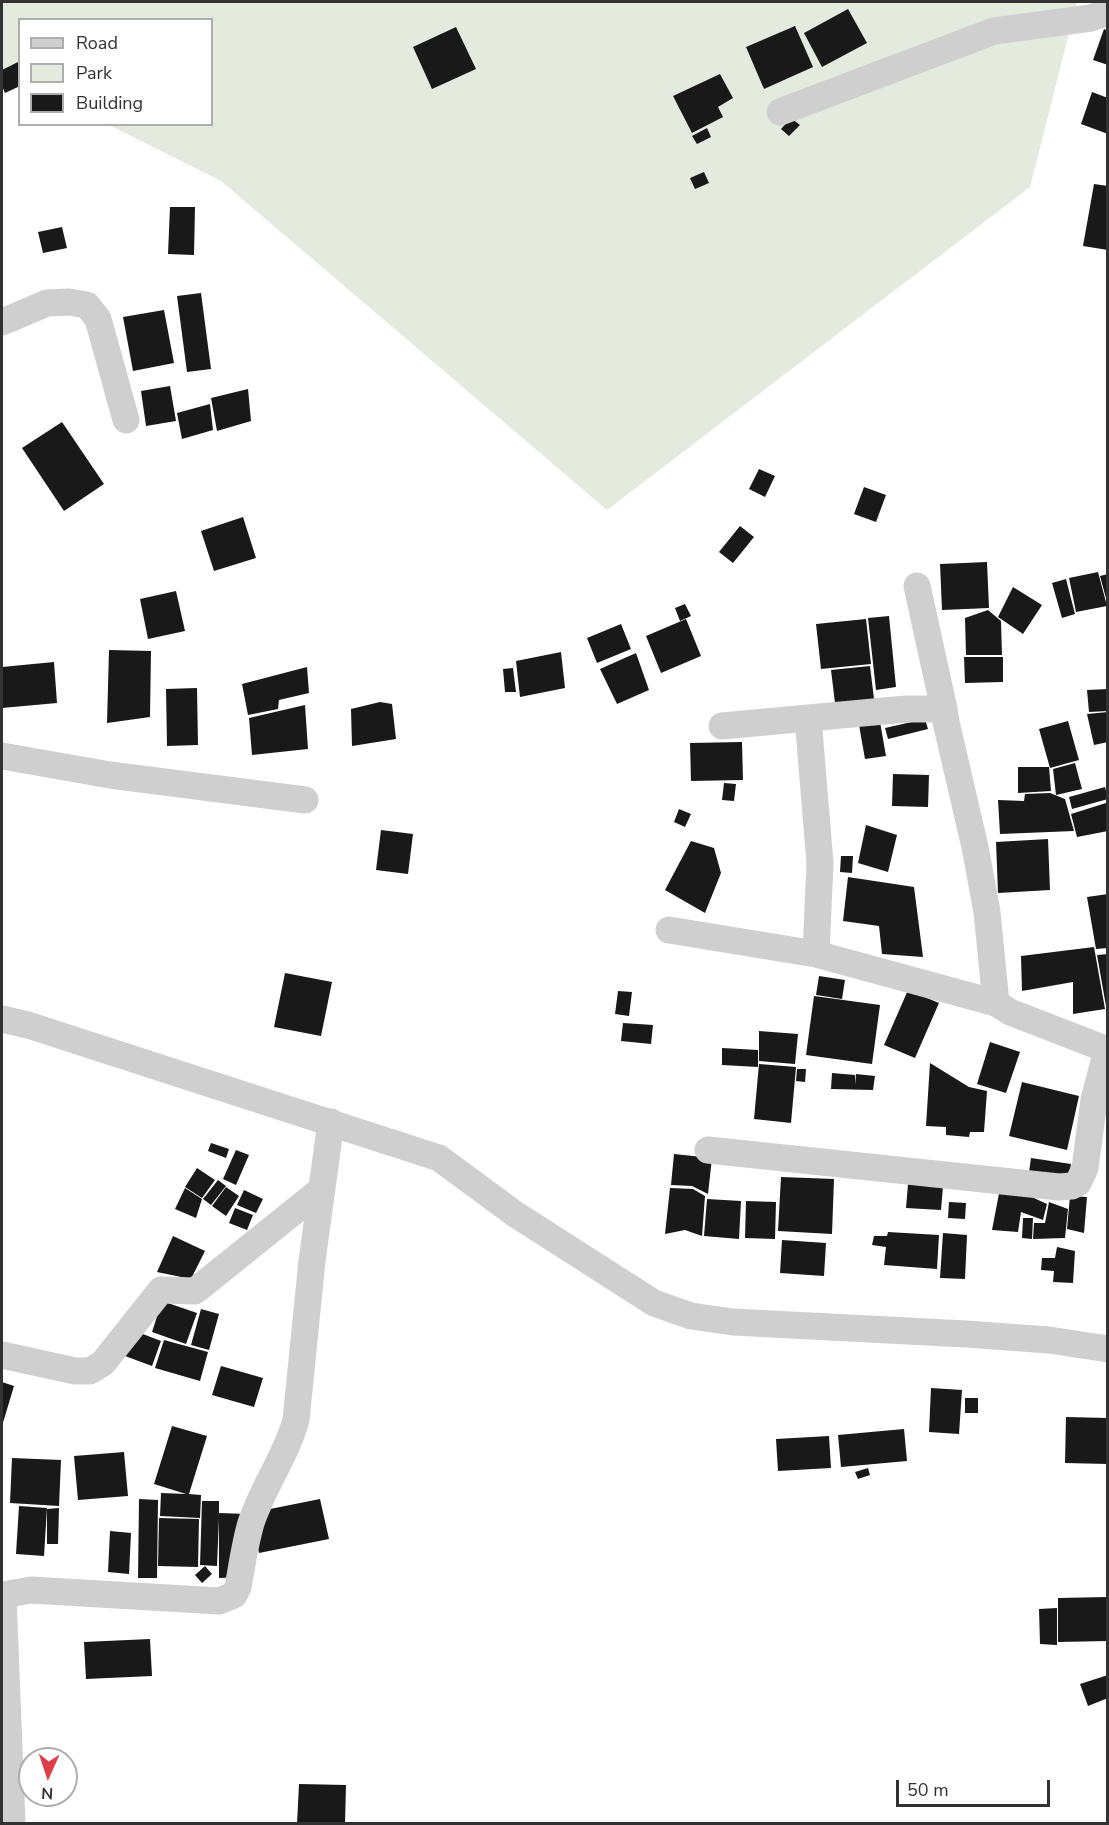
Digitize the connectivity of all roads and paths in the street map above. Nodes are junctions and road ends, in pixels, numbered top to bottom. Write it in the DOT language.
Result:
graph roads {
  1 [pos="1107,12"];
  2 [pos="780,112"];
  3 [pos="2,322"];
  4 [pos="126,420"];
  5 [pos="916,586"];
  6 [pos="944,709"];
  7 [pos="808,718"];
  8 [pos="722,726"];
  9 [pos="2,756"];
  10 [pos="304,800"];
  11 [pos="669,930"];
  12 [pos="816,954"];
  13 [pos="996,1003"];
  14 [pos="2,1019"];
  15 [pos="1107,1050"];
  16 [pos="331,1122"];
  17 [pos="708,1150"];
  18 [pos="322,1189"];
  19 [pos="1107,1349"];
  20 [pos="2,1355"];
  21 [pos="2,1579"];
  22 [pos="31,1590"];
  23 [pos="12,1824"];
  1 -- 2 [label="street"];
  3 -- 4 [label="street"];
  5 -- 6 [label="street"];
  6 -- 7 [label="street"];
  6 -- 13 [label="street"];
  7 -- 8 [label="street"];
  7 -- 12 [label="street"];
  9 -- 10 [label="street"];
  11 -- 12 [label="street"];
  12 -- 13 [label="street"];
  13 -- 15 [label="street"];
  14 -- 16 [label="street"];
  15 -- 17 [label="street"];
  16 -- 18 [label="street"];
  16 -- 19 [label="street"];
  18 -- 20 [label="street"];
  18 -- 22 [label="street"];
  21 -- 22 [label="street"];
  22 -- 23 [label="street"];
}
